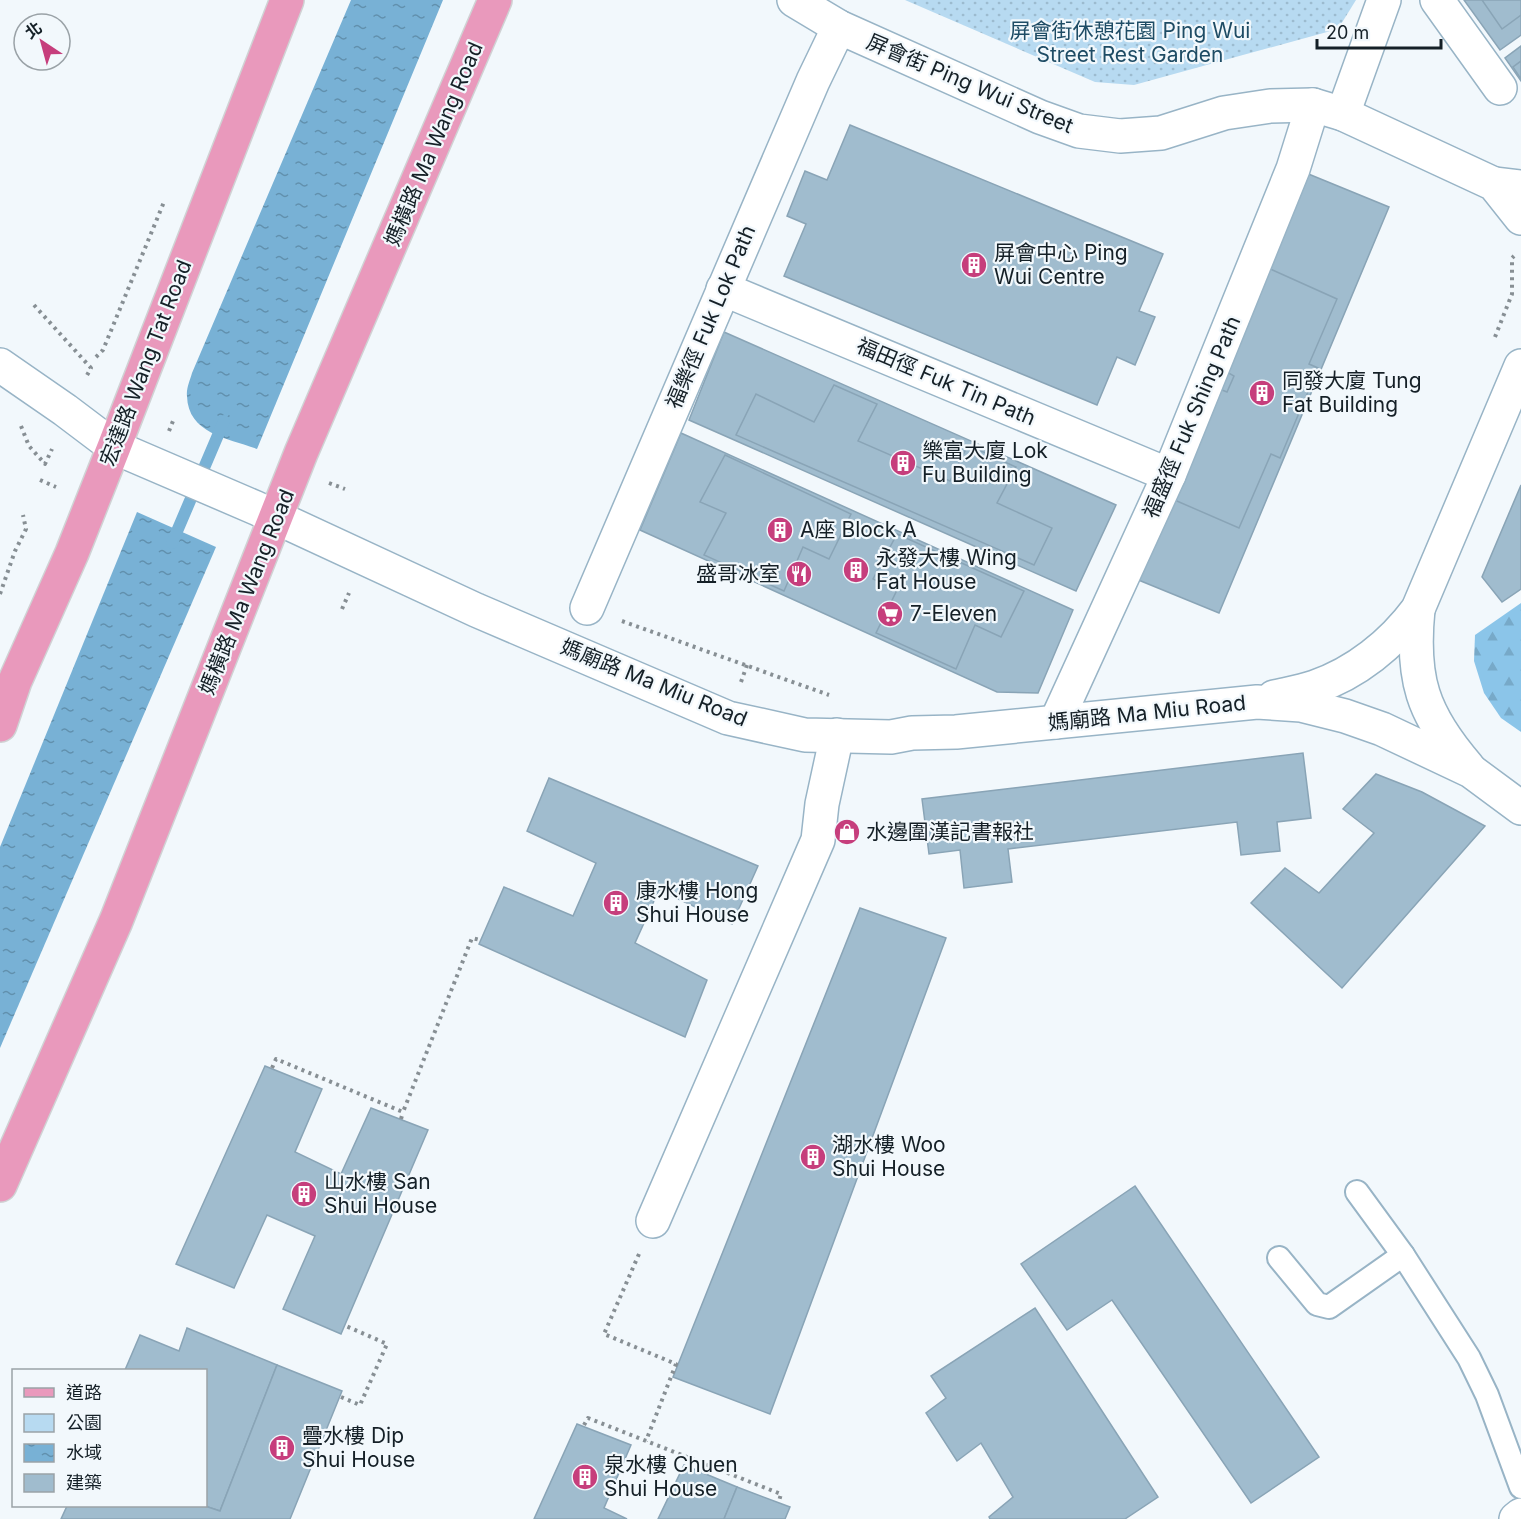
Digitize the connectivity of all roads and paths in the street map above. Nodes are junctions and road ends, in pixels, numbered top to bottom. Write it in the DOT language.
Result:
graph roads {
  1 [pos="287,0"];
  2 [pos="495,0"];
  3 [pos="796,0"];
  4 [pos="1384,0"];
  5 [pos="1437,0"];
  6 [pos="839,27"];
  7 [pos="1500,88"];
  8 [pos="1328,110"];
  9 [pos="1508,185"];
  10 [pos="1521,218"];
  11 [pos="723,289"];
  12 [pos="34,305"];
  13 [pos="104,350"];
  14 [pos="96,357"];
  15 [pos="0,365"];
  16 [pos="1521,366"];
  17 [pos="91,368"];
  18 [pos="114,447"];
  19 [pos="1170,475"];
  20 [pos="266,513"];
  21 [pos="23,514"];
  22 [pos="0,594"];
  23 [pos="587,608"];
  24 [pos="1418,609"];
  25 [pos="838,699"];
  26 [pos="1257,702"];
  27 [pos="1056,722"];
  28 [pos="0,725"];
  29 [pos="837,735"];
  30 [pos="1471,771"];
  31 [pos="1521,808"];
  32 [pos="480,940"];
  33 [pos="272,1068"];
  34 [pos="403,1112"];
  35 [pos="401,1119"];
  36 [pos="0,1185"];
  37 [pos="1357,1192"];
  38 [pos="653,1221"];
  39 [pos="1402,1255"];
  40 [pos="1279,1258"];
  41 [pos="346,1326"];
  42 [pos="341,1397"];
  43 [pos="584,1425"];
  44 [pos="646,1441"];
  45 [pos="1521,1487"];
  46 [pos="779,1501"];
  47 [pos="1521,1515"];
  48 [pos="1516,1519"];
  1 -- 18 [label="main road, 宏達路 Wang Tat Road"];
  2 -- 20 [label="main road, 媽橫路 Ma Wang Road"];
  3 -- 6 [label="main road, 屏會街 Ping Wui Street"];
  4 -- 8 [label="main road, 福盛徑 Fuk Shing Path"];
  5 -- 7 [label="main road"];
  6 -- 8 [label="main road, 屏會街 Ping Wui Street"];
  6 -- 11 [label="main road, 福樂徑 Fuk Lok Path"];
  8 -- 9 [label="main road, 屏會街 Ping Wui Street"];
  8 -- 19 [label="main road, 福盛徑 Fuk Shing Path"];
  9 -- 10 [label="main road, 屏會街 Ping Wui Street"];
  11 -- 19 [label="main road, 福田徑 Fuk Tin Path"];
  11 -- 23 [label="main road, 福樂徑 Fuk Lok Path"];
  12 -- 17 [label="path"];
  13 -- 14 [label="path"];
  15 -- 18 [label="main road, 媽廟路 Ma Miu Road"];
  16 -- 24 [label="main road"];
  18 -- 20 [label="main road, 媽廟路 Ma Miu Road"];
  18 -- 28 [label="main road, 宏達路 Wang Tat Road"];
  19 -- 27 [label="main road, 福盛徑 Fuk Shing Path"];
  20 -- 29 [label="main road, 媽廟路 Ma Miu Road"];
  20 -- 36 [label="main road, 媽橫路 Ma Wang Road"];
  21 -- 22 [label="path"];
  23 -- 25 [label="path"];
  24 -- 26 [label="main road"];
  24 -- 30 [label="main road, 媽廟路 Ma Miu Road"];
  26 -- 27 [label="main road, 媽廟路 Ma Miu Road"];
  26 -- 30 [label="main road, 媽廟路 Ma Miu Road"];
  27 -- 29 [label="main road, 媽廟路 Ma Miu Road"];
  29 -- 38 [label="main road"];
  30 -- 31 [label="main road, 媽廟路 Ma Miu Road"];
  32 -- 34 [label="path"];
  33 -- 34 [label="path"];
  34 -- 35 [label="path"];
  37 -- 39 [label="lane"];
  38 -- 44 [label="path"];
  39 -- 40 [label="lane"];
  39 -- 45 [label="lane"];
  41 -- 42 [label="path"];
  43 -- 44 [label="path"];
  44 -- 46 [label="path"];
  47 -- 48 [label="main road"];
}
